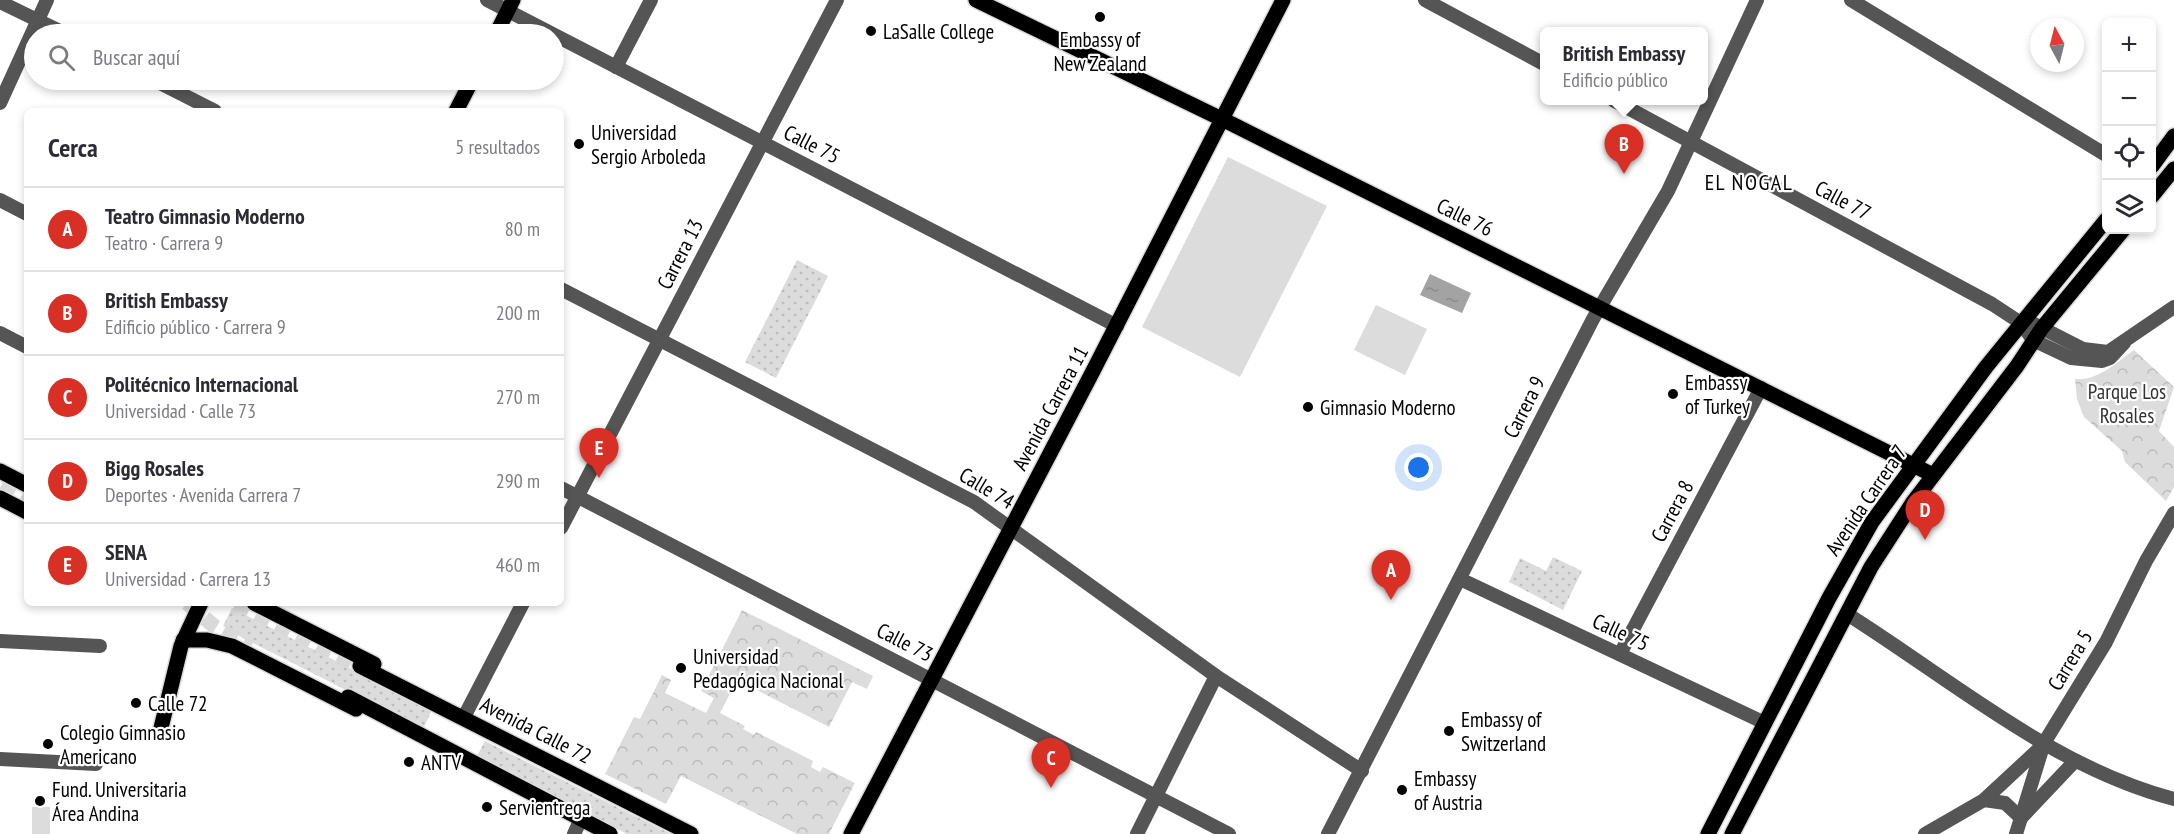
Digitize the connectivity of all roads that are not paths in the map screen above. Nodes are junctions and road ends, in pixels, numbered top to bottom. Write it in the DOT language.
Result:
graph roads {
  1 [pos="47,0"];
  2 [pos="487,0"];
  3 [pos="651,0"];
  4 [pos="837,0"];
  5 [pos="976,0"];
  6 [pos="1283,0"];
  7 [pos="1425,0"];
  8 [pos="1757,0"];
  9 [pos="1851,0"];
  10 [pos="0,2"];
  11 [pos="510,5"];
  12 [pos="38,20"];
  13 [pos="36,24"];
  14 [pos="46,24"];
  15 [pos="501,24"];
  16 [pos="542,24"];
  17 [pos="564,37"];
  18 [pos="24,51"];
  19 [pos="1540,61"];
  20 [pos="616,67"];
  21 [pos="174,90"];
  22 [pos="467,90"];
  23 [pos="0,103"];
  24 [pos="1622,105"];
  25 [pos="209,108"];
  26 [pos="458,108"];
  27 [pos="1222,120"];
  28 [pos="2174,136"];
  29 [pos="761,142"];
  30 [pos="1691,142"];
  31 [pos="2102,153"];
  32 [pos="2156,159"];
  33 [pos="2174,169"];
  34 [pos="2156,190"];
  35 [pos="0,200"];
  36 [pos="24,212"];
  37 [pos="2102,225"];
  38 [pos="2119,234"];
  39 [pos="564,291"];
  40 [pos="1599,308"];
  41 [pos="2174,308"];
  42 [pos="2020,323"];
  43 [pos="1117,326"];
  44 [pos="0,333"];
  45 [pos="2037,334"];
  46 [pos="660,340"];
  47 [pos="24,345"];
  48 [pos="1761,388"];
  49 [pos="1914,465"];
  50 [pos="0,471"];
  51 [pos="1933,475"];
  52 [pos="24,483"];
  53 [pos="564,490"];
  54 [pos="577,497"];
  55 [pos="0,498"];
  56 [pos="24,510"];
  57 [pos="2172,516"];
  58 [pos="564,522"];
  59 [pos="1012,527"];
  60 [pos="2174,533"];
  61 [pos="1460,579"];
  62 [pos="200,606"];
  63 [pos="260,606"];
  64 [pos="520,606"];
  65 [pos="1847,614"];
  66 [pos="183,640"];
  67 [pos="0,641"];
  68 [pos="100,646"];
  69 [pos="1620,654"];
  70 [pos="360,666"];
  71 [pos="1216,676"];
  72 [pos="932,679"];
  73 [pos="348,697"];
  74 [pos="464,717"];
  75 [pos="1765,723"];
  76 [pos="160,732"];
  77 [pos="2044,743"];
  78 [pos="448,750"];
  79 [pos="0,759"];
  80 [pos="2075,761"];
  81 [pos="96,764"];
  82 [pos="1362,771"];
  83 [pos="1156,796"];
  84 [pos="2174,799"];
  85 [pos="1984,800"];
  86 [pos="2021,818"];
  87 [pos="581,819"];
  88 [pos="1735,833"];
  89 [pos="574,834"];
  90 [pos="610,834"];
  91 [pos="691,834"];
  92 [pos="851,834"];
  93 [pos="1137,834"];
  94 [pos="1229,834"];
  95 [pos="1328,834"];
  96 [pos="1708,834"];
  97 [pos="1925,834"];
  98 [pos="2016,834"];
  1 -- 12 [label="street"];
  2 -- 11 [label="street, Calle 75"];
  3 -- 20 [label="street"];
  4 -- 29 [label="street, Carrera 13"];
  5 -- 27 [label="main road, Calle 76"];
  6 -- 27 [label="main road, Avenida Carrera 11"];
  7 -- 19 [label="street"];
  8 -- 30 [label="street, Carrera 9"];
  9 -- 31 [label="street"];
  10 -- 12 [label="street"];
  11 -- 15 [label="main road"];
  11 -- 16 [label="street, Calle 75"];
  12 -- 13 [label="street"];
  12 -- 14 [label="street"];
  17 -- 20 [label="street, Calle 75"];
  18 -- 23 [label="street"];
  20 -- 29 [label="street, Calle 75"];
  21 -- 25 [label="street"];
  22 -- 26 [label="main road"];
  24 -- 30 [label="street, Calle 77"];
  27 -- 40 [label="main road, Calle 76"];
  27 -- 43 [label="main road, Avenida Carrera 11"];
  28 -- 32 [label="main road"];
  29 -- 43 [label="street, Calle 75"];
  29 -- 46 [label="street, Carrera 13"];
  30 -- 40 [label="street, Carrera 9"];
  30 -- 42 [label="street, Calle 77"];
  33 -- 34 [label="main road"];
  35 -- 36 [label="street"];
  37 -- 42 [label="main road, Avenida Carrera 7"];
  38 -- 45 [label="main road, Avenida Carrera 7"];
  39 -- 46 [label="street, Calle 74"];
  40 -- 48 [label="main road, Calle 76"];
  40 -- 61 [label="street, Carrera 9"];
  41 -- 45 [label="street, Calle 77"];
  42 -- 45 [label="street, Calle 77"];
  42 -- 49 [label="main road, Avenida Carrera 7"];
  43 -- 59 [label="main road, Avenida Carrera 11"];
  44 -- 47 [label="street"];
  45 -- 51 [label="main road, Avenida Carrera 7"];
  46 -- 54 [label="street, Carrera 13"];
  46 -- 59 [label="street, Calle 74"];
  48 -- 49 [label="main road, Calle 76"];
  48 -- 69 [label="street, Carrera 8"];
  49 -- 51 [label="main road, Calle 76"];
  49 -- 75 [label="main road, Avenida Carrera 7"];
  50 -- 52 [label="main road"];
  51 -- 65 [label="main road, Avenida Carrera 7"];
  53 -- 54 [label="street, Calle 73"];
  54 -- 58 [label="street, Carrera 13"];
  54 -- 72 [label="street, Calle 73"];
  55 -- 56 [label="main road"];
  57 -- 60 [label="street"];
  57 -- 77 [label="street, Carrera 5"];
  59 -- 71 [label="street, Calle 74"];
  59 -- 72 [label="main road, Avenida Carrera 11"];
  61 -- 69 [label="street, Calle 75"];
  61 -- 82 [label="street, Carrera 9"];
  62 -- 66 [label="main road"];
  63 -- 74 [label="main road"];
  64 -- 74 [label="street"];
  65 -- 77 [label="street"];
  65 -- 88 [label="main road, Avenida Carrera 7"];
  66 -- 76 [label="main road"];
  66 -- 78 [label="main road"];
  67 -- 68 [label="street"];
  69 -- 75 [label="street, Calle 75"];
  70 -- 74 [label="main road, Avenida Calle 72"];
  71 -- 82 [label="street, Calle 74"];
  71 -- 83 [label="street"];
  72 -- 83 [label="street, Calle 73"];
  72 -- 92 [label="main road, Avenida Carrera 11"];
  73 -- 78 [label="main road"];
  74 -- 91 [label="main road, Avenida Calle 72"];
  75 -- 96 [label="main road, Avenida Carrera 7"];
  77 -- 80 [label="street"];
  77 -- 85 [label="street"];
  77 -- 86 [label="street, Carrera 5"];
  78 -- 87 [label="main road"];
  79 -- 81 [label="street"];
  80 -- 84 [label="street"];
  80 -- 86 [label="street"];
  82 -- 95 [label="street, Carrera 9"];
  83 -- 93 [label="street"];
  83 -- 94 [label="street, Calle 73"];
  85 -- 86 [label="street"];
  85 -- 97 [label="street"];
  86 -- 98 [label="street, Carrera 5"];
  87 -- 89 [label="street"];
  87 -- 90 [label="main road"];
}
